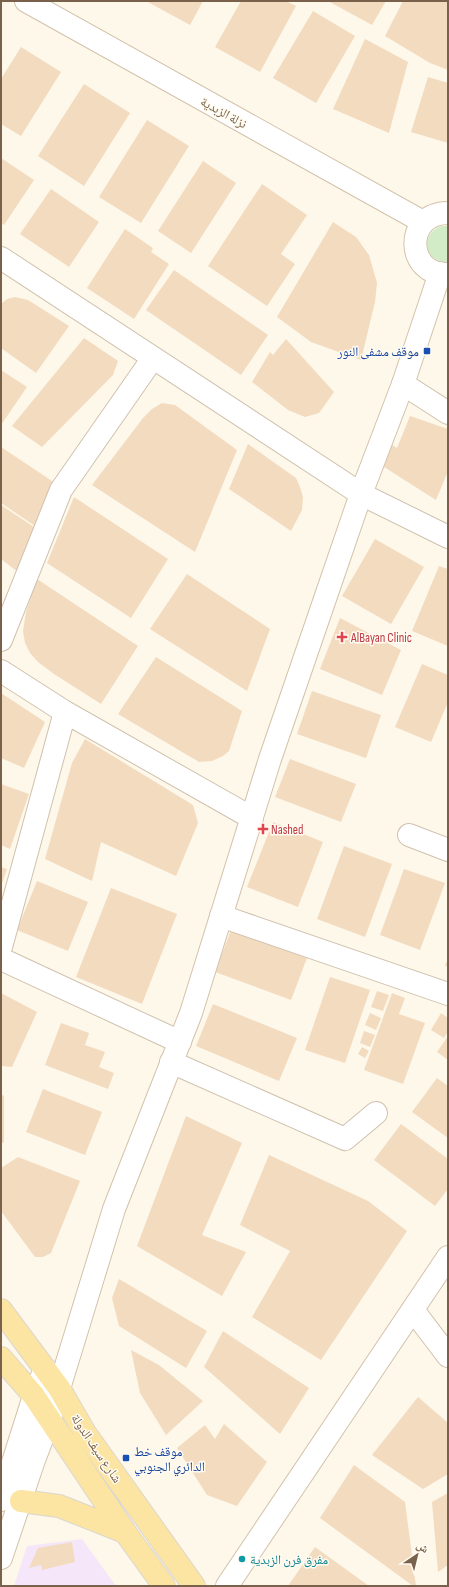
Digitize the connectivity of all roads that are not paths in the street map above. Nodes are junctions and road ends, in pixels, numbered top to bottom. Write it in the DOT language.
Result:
graph roads {
  1 [pos="26,1"];
  2 [pos="448,213"];
  3 [pos="423,222"];
  4 [pos="3,264"];
  5 [pos="444,274"];
  6 [pos="153,358"];
  7 [pos="403,384"];
  8 [pos="448,413"];
  9 [pos="361,494"];
  10 [pos="448,537"];
  11 [pos="1,640"];
  12 [pos="1,671"];
  13 [pos="65,712"];
  14 [pos="252,818"];
  15 [pos="409,835"];
  16 [pos="448,850"];
  17 [pos="221,916"];
  18 [pos="1,947"];
  19 [pos="1,959"];
  20 [pos="448,994"];
  21 [pos="180,1042"];
  22 [pos="172,1062"];
  23 [pos="376,1113"];
  24 [pos="448,1257"];
  25 [pos="1,1310"];
  26 [pos="413,1310"];
  27 [pos="448,1356"];
  28 [pos="1,1358"];
  29 [pos="45,1368"];
  30 [pos="59,1388"];
  31 [pos="34,1396"];
  32 [pos="50,1418"];
  33 [pos="11,1501"];
  34 [pos="125,1532"];
  35 [pos="1,1558"];
  36 [pos="164,1586"];
  37 [pos="194,1586"];
  38 [pos="227,1586"];
  1 -- 3 [label="street, نزلة الزبدية"];
  2 -- 3 [label="street"];
  3 -- 5 [label="street"];
  4 -- 6 [label="street"];
  5 -- 7 [label="street"];
  6 -- 9 [label="street"];
  6 -- 11 [label="street"];
  7 -- 8 [label="street"];
  7 -- 9 [label="street"];
  9 -- 10 [label="street"];
  9 -- 14 [label="street"];
  12 -- 13 [label="street"];
  13 -- 14 [label="street"];
  13 -- 18 [label="street"];
  14 -- 17 [label="street"];
  15 -- 16 [label="street"];
  17 -- 20 [label="street"];
  17 -- 21 [label="street"];
  19 -- 21 [label="street"];
  21 -- 22 [label="street"];
  22 -- 23 [label="street"];
  22 -- 30 [label="street"];
  24 -- 26 [label="street"];
  25 -- 29 [label="main road, شارع سيف الدولة"];
  26 -- 27 [label="street"];
  26 -- 38 [label="street"];
  28 -- 31 [label="main road, شارع سيف الدولة"];
  29 -- 30 [label="main road, شارع سيف الدولة"];
  29 -- 31 [label="street"];
  30 -- 32 [label="street"];
  30 -- 37 [label="main road, شارع سيف الدولة"];
  31 -- 32 [label="main road, شارع سيف الدولة"];
  31 -- 33 [label="street"];
  32 -- 33 [label="street"];
  32 -- 34 [label="main road, شارع سيف الدولة"];
  33 -- 34 [label="main road"];
  33 -- 35 [label="street"];
  34 -- 36 [label="main road, شارع سيف الدولة"];
}
